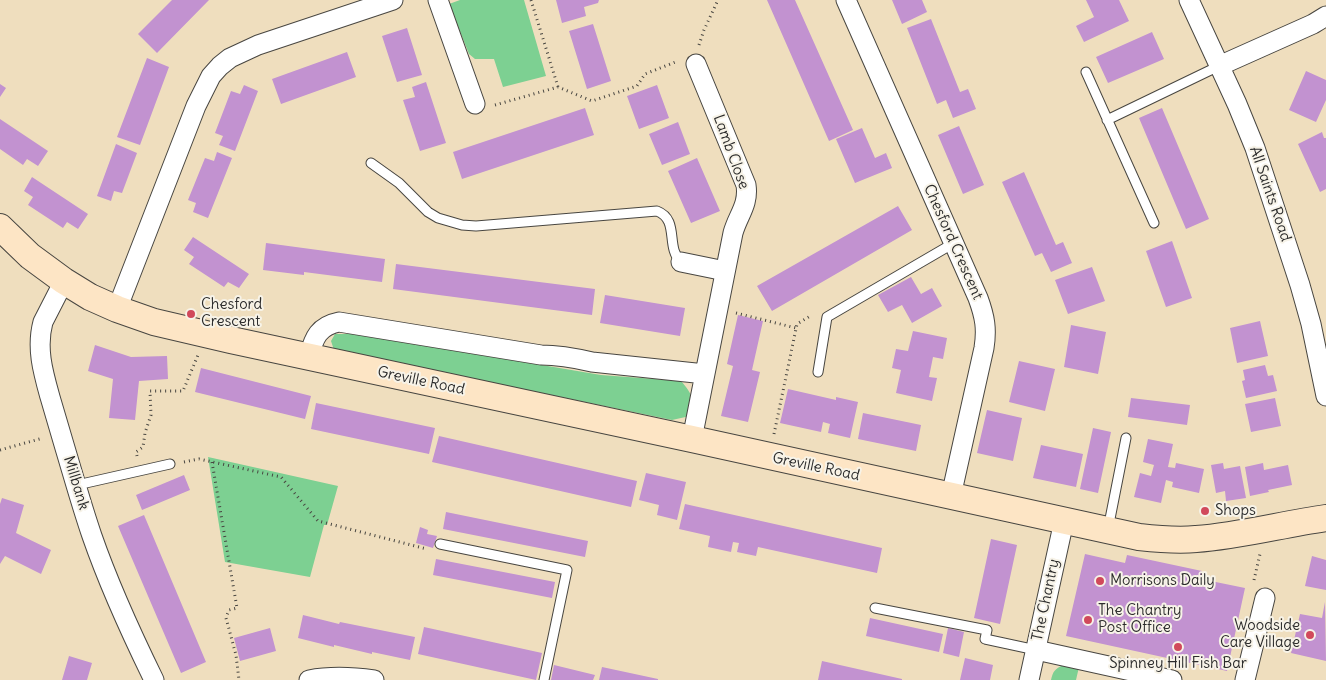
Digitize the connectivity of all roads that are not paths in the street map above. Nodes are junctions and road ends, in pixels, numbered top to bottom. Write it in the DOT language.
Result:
graph roads {
  1 [pos="393,0"];
  2 [pos="438,0"];
  3 [pos="846,0"];
  4 [pos="1188,0"];
  5 [pos="1326,16"];
  6 [pos="694,56"];
  7 [pos="1219,66"];
  8 [pos="1086,72"];
  9 [pos="475,104"];
  10 [pos="1107,120"];
  11 [pos="371,163"];
  12 [pos="1154,223"];
  13 [pos="0,228"];
  14 [pos="954,243"];
  15 [pos="681,262"];
  16 [pos="725,271"];
  17 [pos="64,281"];
  18 [pos="117,309"];
  19 [pos="309,356"];
  20 [pos="818,372"];
  21 [pos="705,374"];
  22 [pos="1326,396"];
  23 [pos="1126,438"];
  24 [pos="692,439"];
  25 [pos="170,464"];
  26 [pos="77,485"];
  27 [pos="951,496"];
  28 [pos="1326,518"];
  29 [pos="1064,521"];
  30 [pos="1108,530"];
  31 [pos="440,544"];
  32 [pos="1265,598"];
  33 [pos="875,608"];
  34 [pos="1036,650"];
  35 [pos="154,680"];
  36 [pos="309,680"];
  37 [pos="374,680"];
  38 [pos="544,680"];
  39 [pos="1029,680"];
  40 [pos="1172,680"];
  41 [pos="1245,680"];
  1 -- 18 [label="street"];
  2 -- 9 [label="street"];
  3 -- 14 [label="street, Chesford Crescent"];
  4 -- 7 [label="street, All Saints Road"];
  5 -- 7 [label="street"];
  6 -- 16 [label="street, Lamb Close"];
  7 -- 10 [label="lane"];
  7 -- 22 [label="street, All Saints Road"];
  8 -- 10 [label="lane"];
  10 -- 12 [label="lane"];
  11 -- 15 [label="lane"];
  13 -- 17 [label="street, Greville Road"];
  14 -- 20 [label="lane"];
  14 -- 27 [label="street, Chesford Crescent"];
  15 -- 16 [label="street"];
  16 -- 21 [label="street, Lamb Close"];
  17 -- 18 [label="street, Greville Road"];
  17 -- 26 [label="street, Millbank"];
  18 -- 19 [label="street, Greville Road"];
  19 -- 21 [label="street"];
  19 -- 24 [label="street, Greville Road"];
  21 -- 24 [label="street, Lamb Close"];
  23 -- 30 [label="lane"];
  24 -- 27 [label="street, Greville Road"];
  25 -- 26 [label="lane"];
  26 -- 35 [label="street, Millbank"];
  27 -- 29 [label="street, Greville Road"];
  28 -- 30 [label="street, Greville Road"];
  29 -- 30 [label="street, Greville Road"];
  29 -- 34 [label="street, The Chantry"];
  31 -- 38 [label="lane"];
  32 -- 41 [label="street"];
  33 -- 34 [label="lane"];
  34 -- 39 [label="street, The Chantry"];
  34 -- 40 [label="street"];
  36 -- 37 [label="street"];
}
